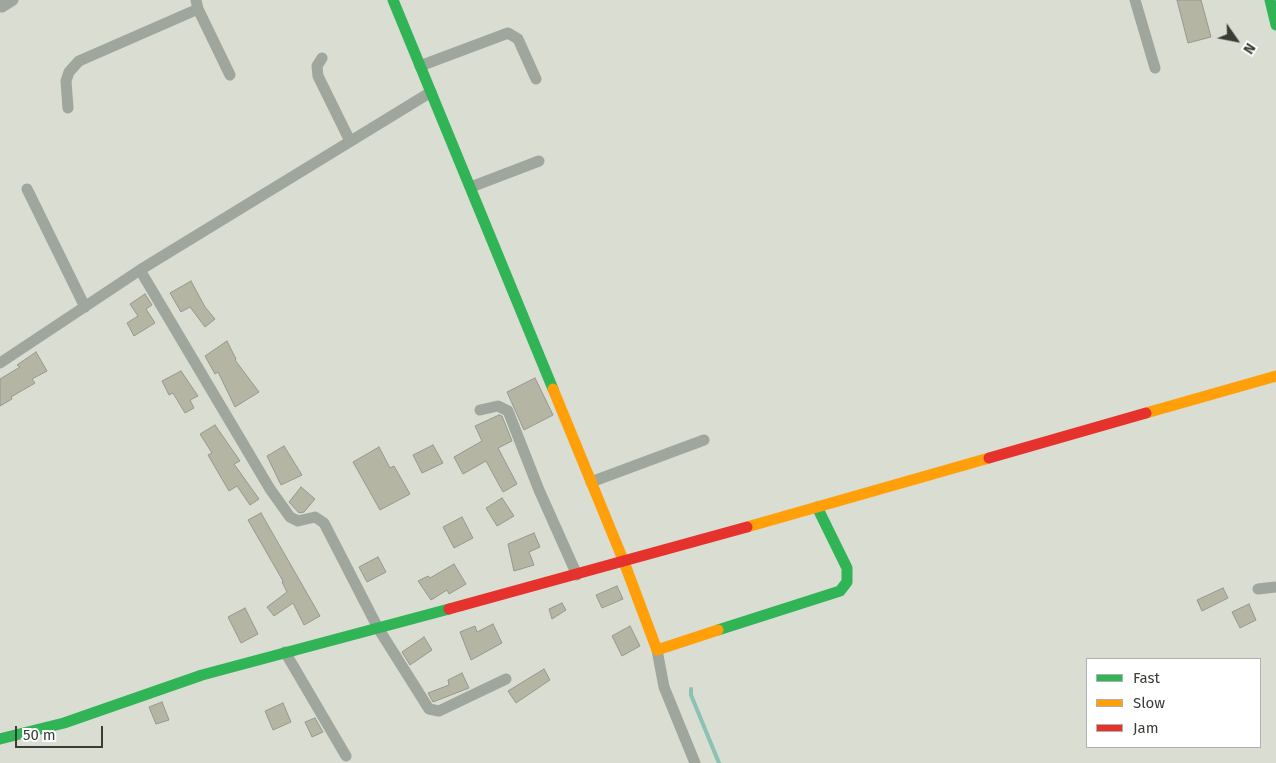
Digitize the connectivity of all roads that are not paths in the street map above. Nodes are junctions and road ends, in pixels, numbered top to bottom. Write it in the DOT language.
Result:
graph roads {
  1 [pos="13,0"];
  2 [pos="393,0"];
  3 [pos="1135,0"];
  4 [pos="1270,0"];
  5 [pos="197,4"];
  6 [pos="1,7"];
  7 [pos="1276,25"];
  8 [pos="322,58"];
  9 [pos="420,66"];
  10 [pos="1155,68"];
  11 [pos="230,75"];
  12 [pos="536,79"];
  13 [pos="430,92"];
  14 [pos="68,108"];
  15 [pos="350,141"];
  16 [pos="539,161"];
  17 [pos="471,187"];
  18 [pos="27,189"];
  19 [pos="140,270"];
  20 [pos="85,307"];
  21 [pos="0,363"];
  22 [pos="1276,376"];
  23 [pos="480,410"];
  24 [pos="704,440"];
  25 [pos="591,482"];
  26 [pos="817,507"];
  27 [pos="624,562"];
  28 [pos="578,575"];
  29 [pos="1276,587"];
  30 [pos="1258,589"];
  31 [pos="378,628"];
  32 [pos="657,650"];
  33 [pos="285,652"];
  34 [pos="506,679"];
  35 [pos="0,739"];
  36 [pos="346,756"];
  37 [pos="695,763"];
  1 -- 6 [label="street"];
  2 -- 9 [label="street"];
  3 -- 10 [label="street"];
  4 -- 7 [label="street"];
  5 -- 11 [label="street"];
  5 -- 14 [label="street"];
  8 -- 15 [label="street"];
  9 -- 12 [label="street"];
  9 -- 13 [label="street"];
  13 -- 15 [label="street"];
  13 -- 17 [label="street"];
  15 -- 19 [label="street"];
  16 -- 17 [label="street"];
  17 -- 25 [label="street"];
  18 -- 20 [label="street"];
  19 -- 20 [label="street"];
  19 -- 31 [label="street"];
  20 -- 21 [label="street"];
  22 -- 26 [label="street"];
  23 -- 28 [label="street"];
  24 -- 25 [label="street"];
  25 -- 27 [label="street"];
  26 -- 27 [label="street"];
  26 -- 32 [label="street"];
  27 -- 28 [label="street"];
  27 -- 32 [label="street"];
  28 -- 31 [label="street"];
  29 -- 30 [label="street"];
  31 -- 33 [label="street"];
  31 -- 34 [label="street"];
  32 -- 37 [label="street"];
  33 -- 35 [label="street"];
  33 -- 36 [label="street"];
}
